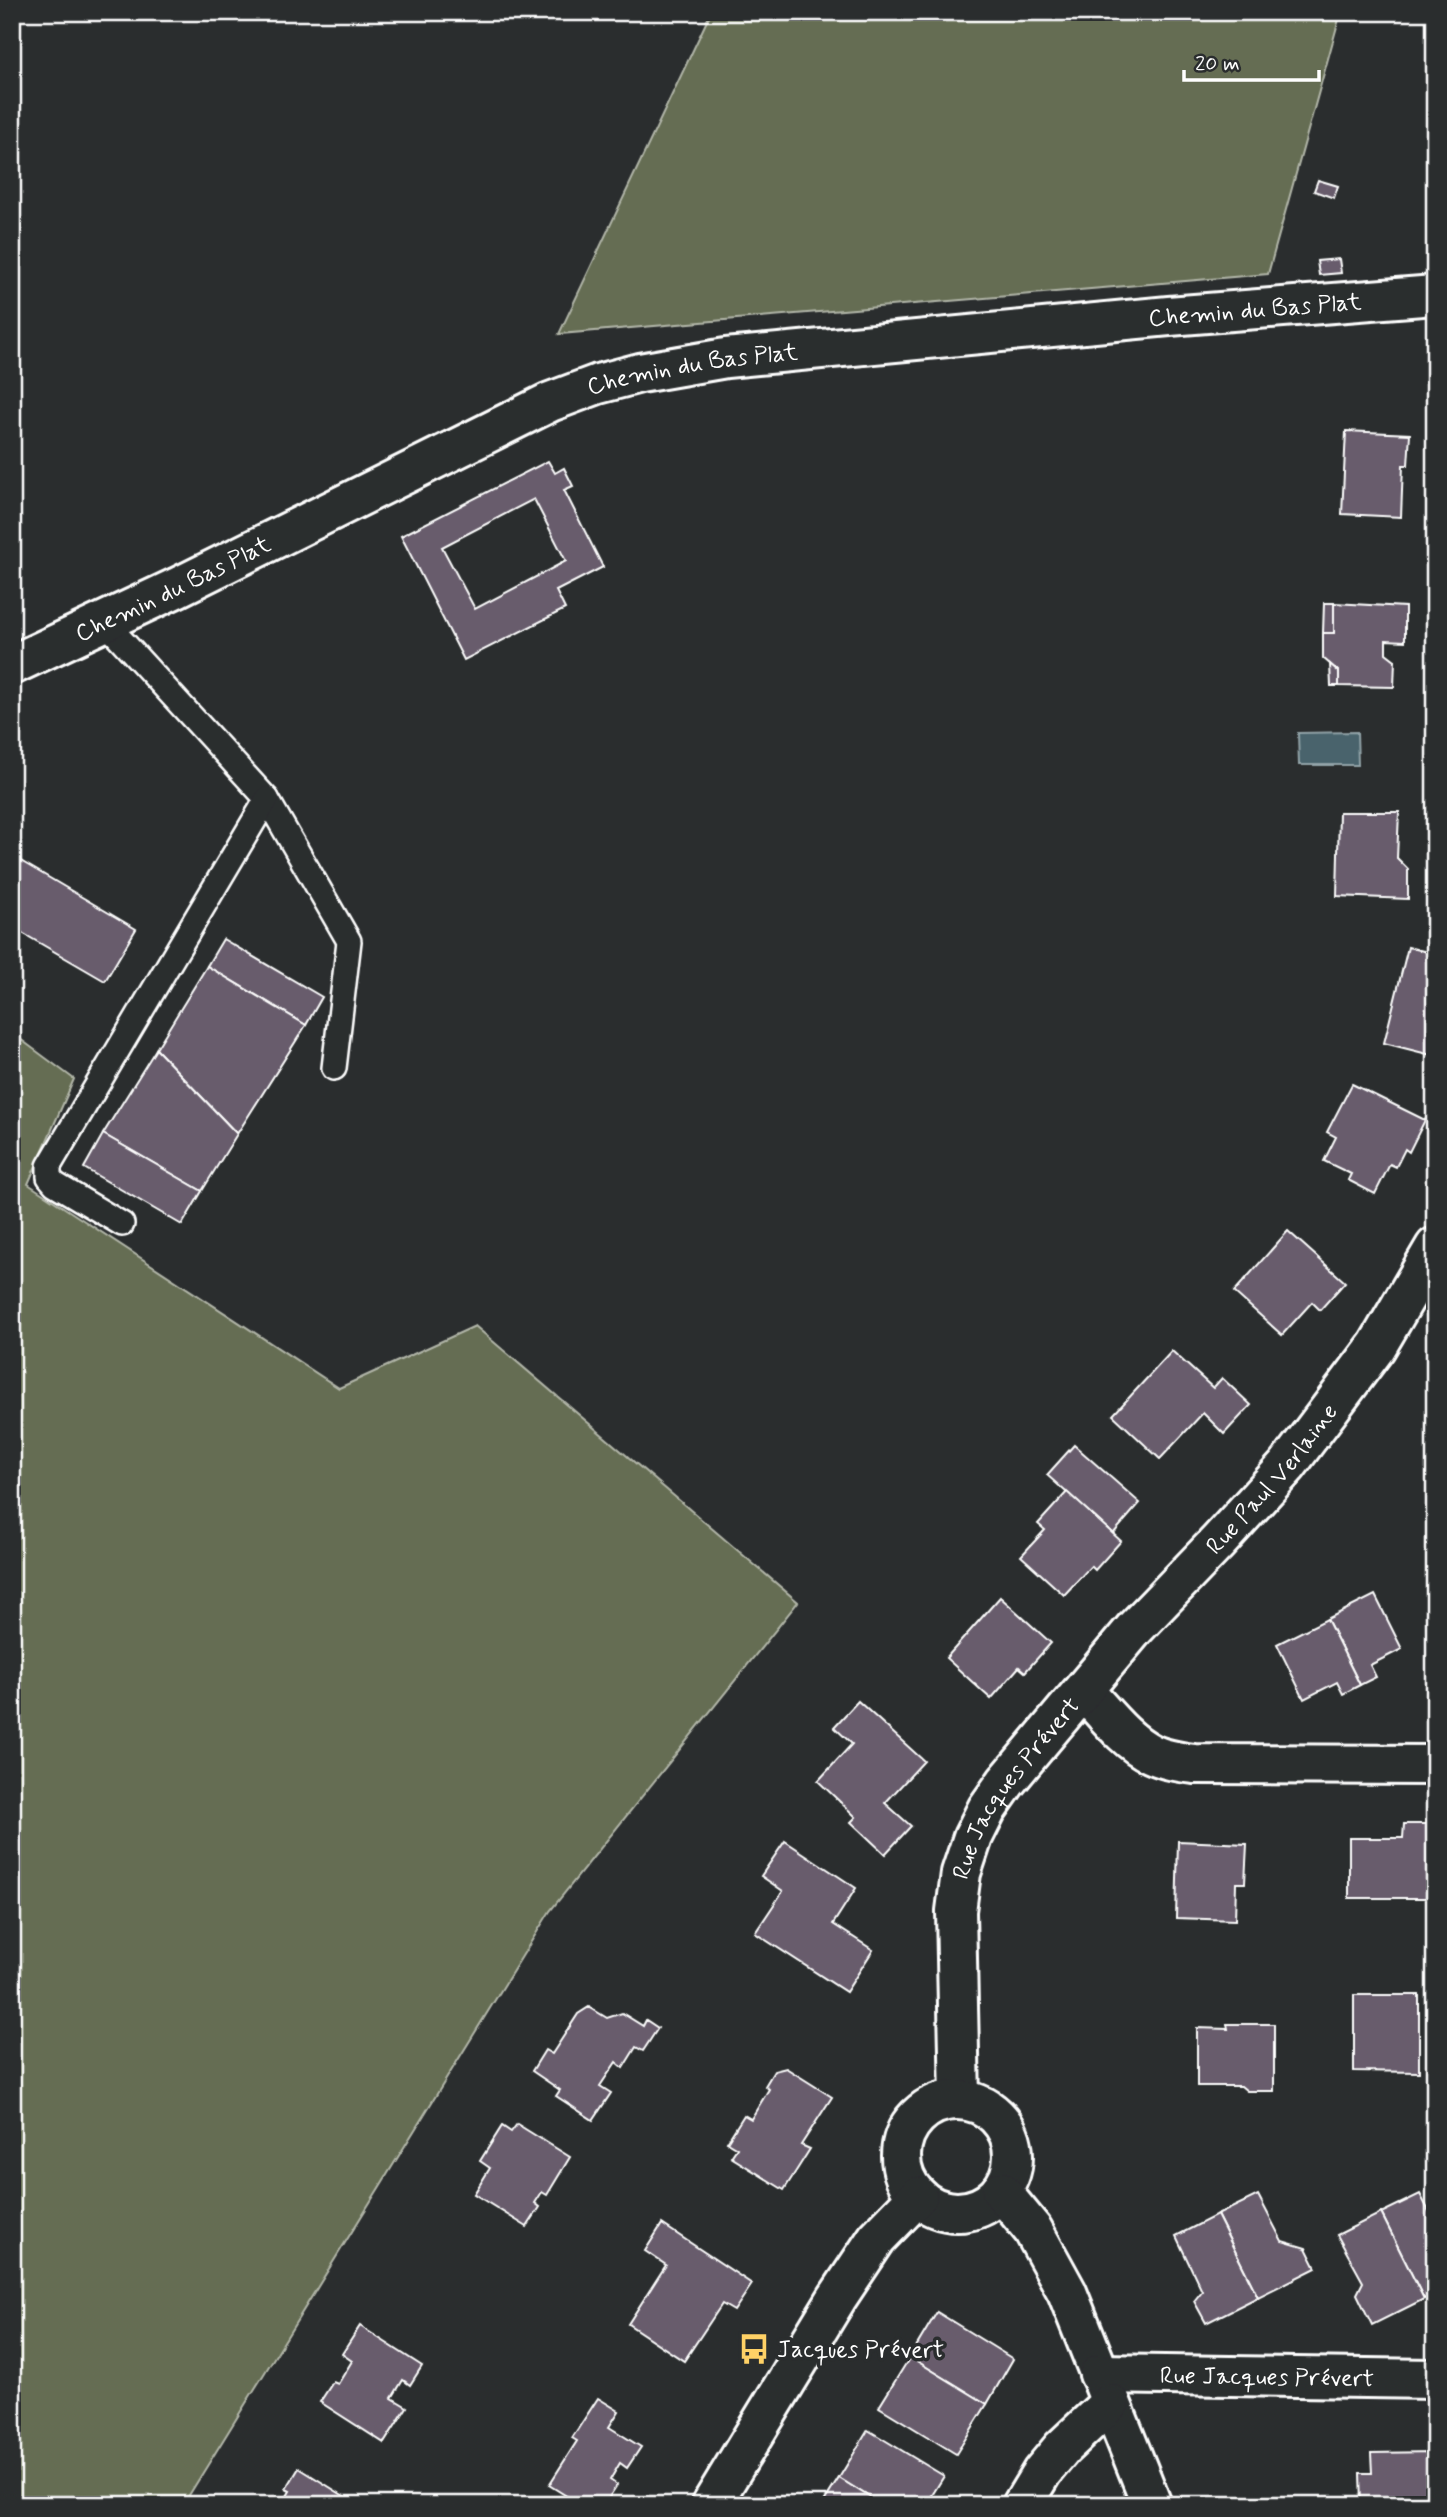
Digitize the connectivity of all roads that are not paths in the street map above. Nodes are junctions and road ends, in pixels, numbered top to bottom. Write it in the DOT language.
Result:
graph roads {
  1 [pos="1435,295"];
  2 [pos="104,621"];
  3 [pos="12,665"];
  4 [pos="267,799"];
  5 [pos="334,1068"];
  6 [pos="122,1224"];
  7 [pos="1435,1247"];
  8 [pos="1084,1691"];
  9 [pos="1435,1766"];
  10 [pos="960,2100"];
  11 [pos="1001,2191"];
  12 [pos="918,2196"];
  13 [pos="1435,2379"];
  14 [pos="1105,2388"];
  15 [pos="711,2505"];
  16 [pos="1022,2505"];
  17 [pos="1152,2505"];
  1 -- 2 [label="street, Chemin du Bas Plat"];
  2 -- 3 [label="street, Chemin du Bas Plat"];
  2 -- 4 [label="lane"];
  4 -- 5 [label="lane"];
  4 -- 6 [label="lane"];
  7 -- 8 [label="street, Rue Paul Verlaine"];
  8 -- 9 [label="street, Rue Jacques Prévert"];
  8 -- 10 [label="street, Rue Jacques Prévert"];
  10 -- 11 [label="street"];
  10 -- 12 [label="street"];
  11 -- 12 [label="street"];
  11 -- 14 [label="street"];
  12 -- 15 [label="street"];
  13 -- 14 [label="street, Rue Jacques Prévert"];
  14 -- 16 [label="street"];
  14 -- 17 [label="street"];
}
